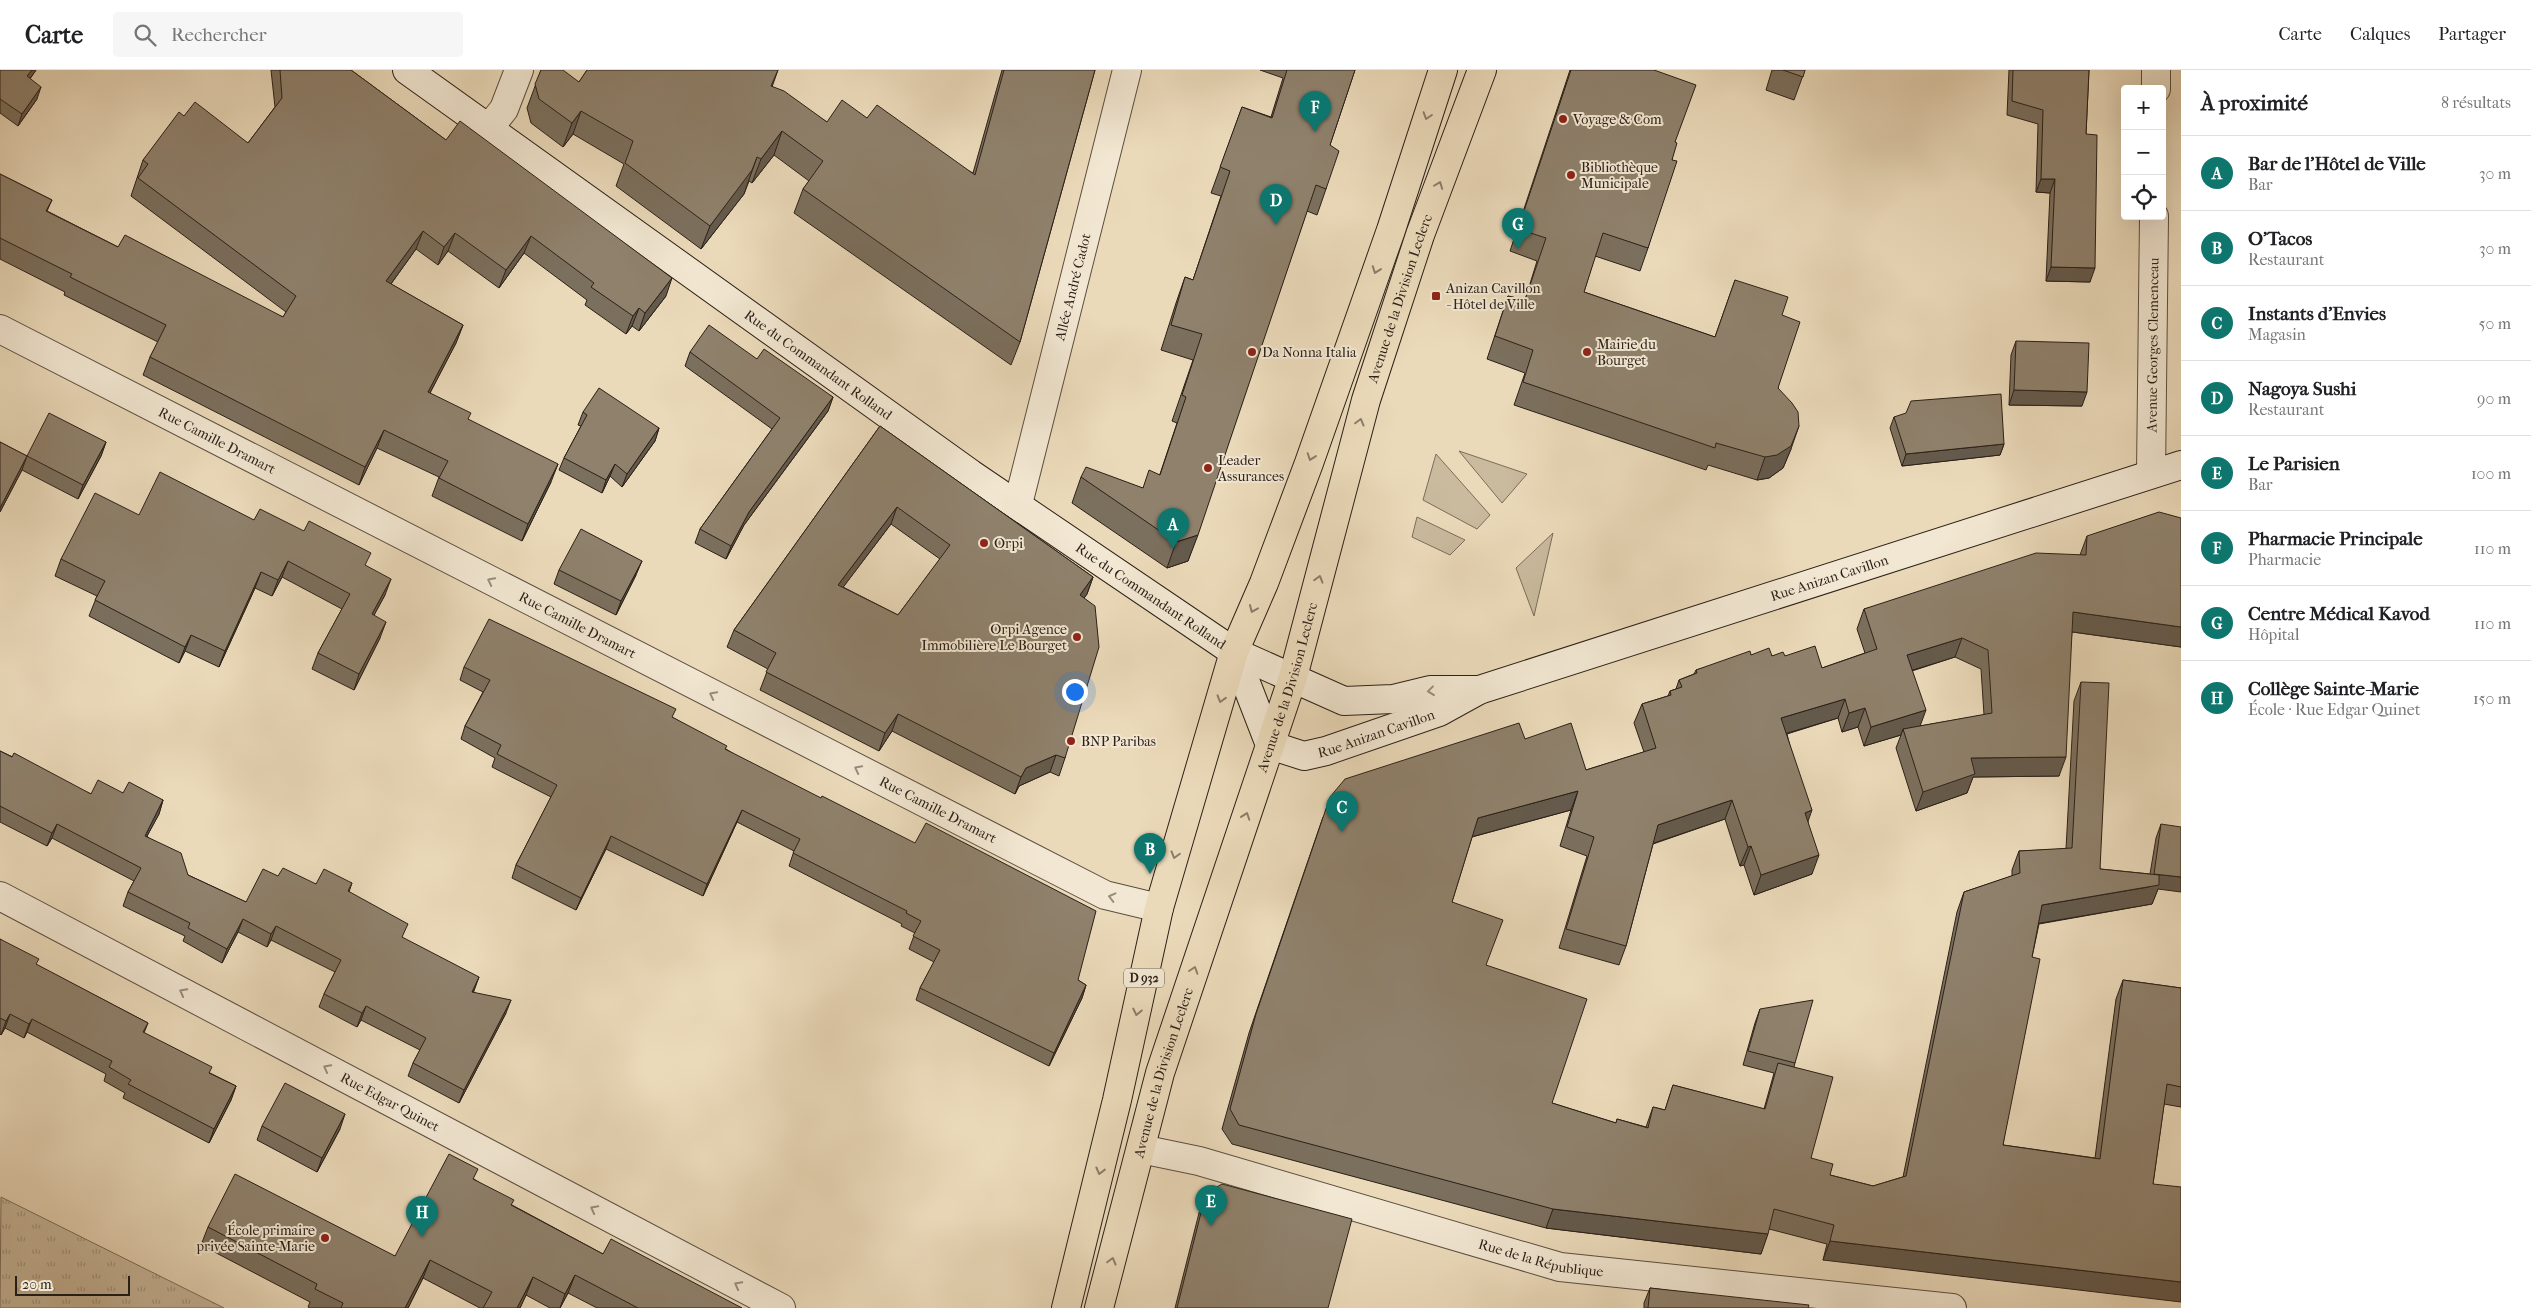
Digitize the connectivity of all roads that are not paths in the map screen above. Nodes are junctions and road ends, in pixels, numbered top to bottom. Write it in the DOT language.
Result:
graph roads {
  1 [pos="407,70"];
  2 [pos="519,70"];
  3 [pos="1127,70"];
  4 [pos="1443,70"];
  5 [pos="1482,70"];
  6 [pos="2156,70"];
  7 [pos="2156,85"];
  8 [pos="489,128"];
  9 [pos="2154,220"];
  10 [pos="0,329"];
  11 [pos="2181,465"];
  12 [pos="2151,474"];
  13 [pos="1018,504"];
  14 [pos="1234,652"];
  15 [pos="1293,677"];
  16 [pos="1479,690"];
  17 [pos="1270,745"];
  18 [pos="0,896"];
  19 [pos="1160,908"];
  20 [pos="1141,1149"];
  21 [pos="781,1308"];
  22 [pos="1066,1308"];
  23 [pos="1100,1308"];
  24 [pos="1952,1308"];
  1 -- 8 [label="street, Rue du Commandant Rolland"];
  2 -- 8 [label="street"];
  3 -- 13 [label="street, Allée André Cadot"];
  4 -- 14 [label="main road, D 932, one-way"];
  15 -- 5 [label="main road, Avenue de la Division Leclerc, one-way"];
  6 -- 7 [label="street"];
  8 -- 13 [label="street, Rue du Commandant Rolland"];
  9 -- 12 [label="street, Avenue Georges Clemenceau"];
  19 -- 10 [label="street, Rue Camille Dramart, one-way"];
  11 -- 12 [label="street, Rue Anizan Cavillon"];
  12 -- 16 [label="street, Rue Anizan Cavillon"];
  13 -- 14 [label="street, Rue du Commandant Rolland"];
  14 -- 15 [label="street, Rue du Commandant Rolland"];
  14 -- 17 [label="street"];
  14 -- 19 [label="main road, D 932, one-way"];
  16 -- 15 [label="street, Rue Anizan Cavillon, one-way"];
  15 -- 17 [label="main road, Avenue de la Division Leclerc"];
  16 -- 17 [label="street, Rue Anizan Cavillon"];
  20 -- 17 [label="main road, Avenue de la Division Leclerc, one-way"];
  21 -- 18 [label="street, Rue Edgar Quinet, one-way"];
  19 -- 22 [label="main road, D 932, one-way"];
  23 -- 20 [label="main road, Avenue de la Division Leclerc, one-way"];
  20 -- 24 [label="street, Rue de la République"];
}
